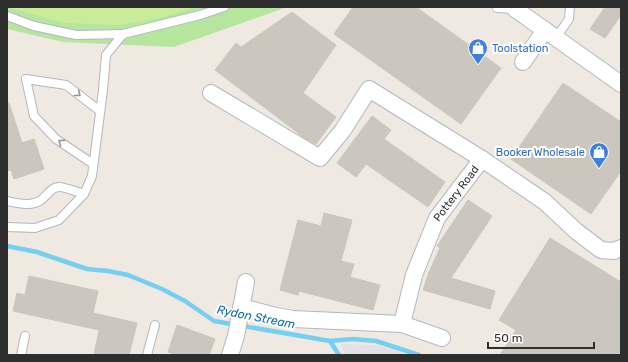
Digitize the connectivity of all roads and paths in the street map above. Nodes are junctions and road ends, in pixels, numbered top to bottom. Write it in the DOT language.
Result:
graph roads {
  1 [pos="224,7"];
  2 [pos="570,7"];
  3 [pos="497,8"];
  4 [pos="515,9"];
  5 [pos="7,16"];
  6 [pos="123,34"];
  7 [pos="550,34"];
  8 [pos="522,62"];
  9 [pos="621,84"];
  10 [pos="211,93"];
  11 [pos="100,111"];
  12 [pos="482,159"];
  13 [pos="93,164"];
  14 [pos="84,194"];
  15 [pos="7,201"];
  16 [pos="7,227"];
  17 [pos="621,248"];
  18 [pos="246,282"];
  19 [pos="241,307"];
  20 [pos="402,324"];
  21 [pos="154,325"];
  22 [pos="25,336"];
  23 [pos="442,338"];
  24 [pos="21,355"];
  25 [pos="147,355"];
  26 [pos="230,355"];
  1 -- 6 [label="lane"];
  2 -- 7 [label="lane"];
  3 -- 4 [label="lane"];
  4 -- 7 [label="street"];
  5 -- 6 [label="lane"];
  6 -- 11 [label="lane"];
  7 -- 8 [label="street"];
  7 -- 9 [label="street"];
  10 -- 12 [label="street"];
  11 -- 13 [label="lane"];
  13 -- 11 [label="lane, one-way"];
  12 -- 17 [label="street, Pottery Road"];
  12 -- 20 [label="street, Pottery Road"];
  13 -- 14 [label="lane"];
  14 -- 15 [label="lane"];
  14 -- 16 [label="lane"];
  18 -- 19 [label="street"];
  19 -- 20 [label="street"];
  19 -- 26 [label="street"];
  20 -- 23 [label="street"];
  21 -- 25 [label="lane"];
  22 -- 24 [label="lane"];
}
